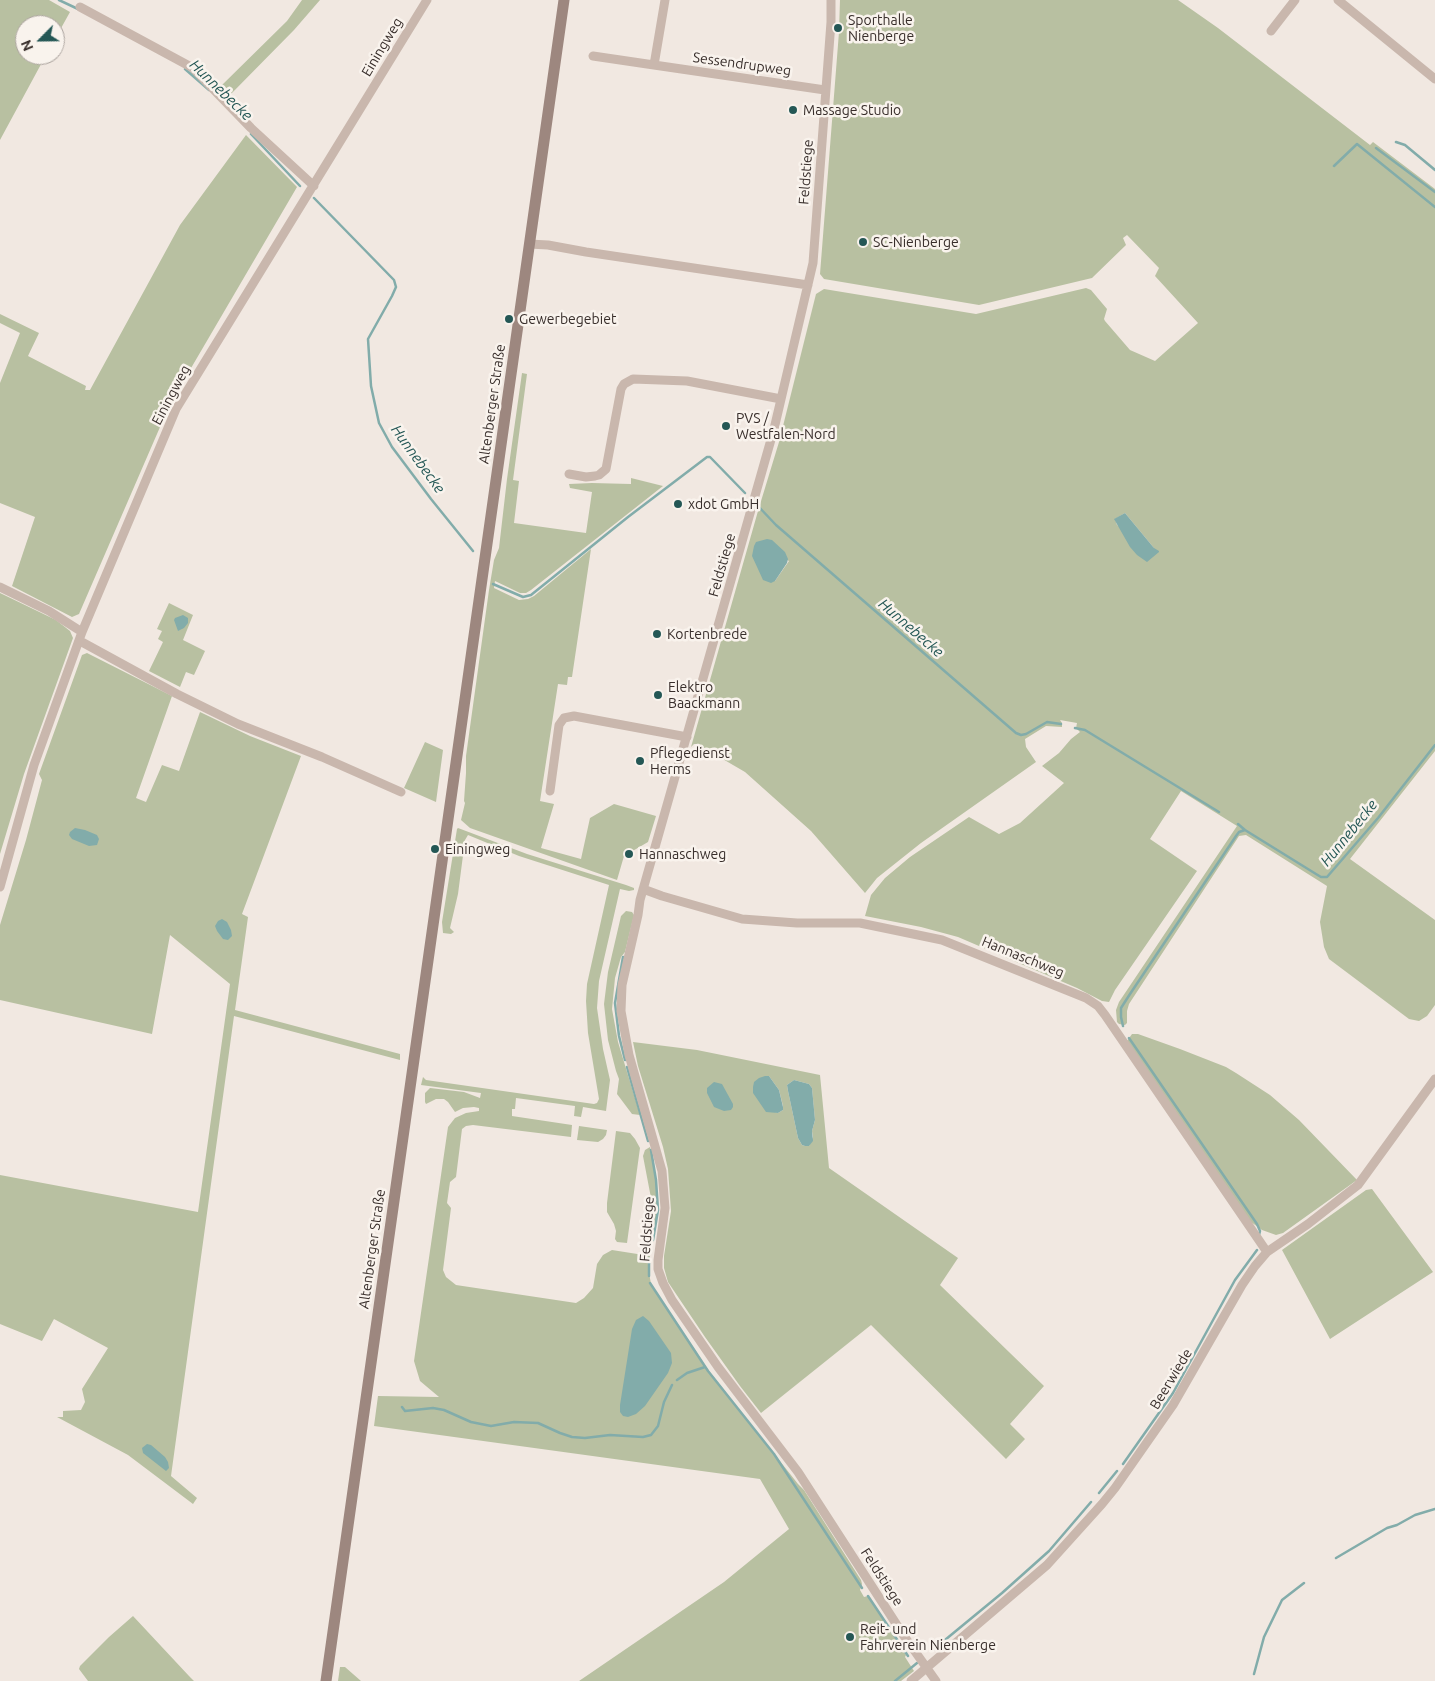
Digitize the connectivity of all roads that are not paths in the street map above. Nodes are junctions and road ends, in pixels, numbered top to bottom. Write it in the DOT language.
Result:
graph roads {
  1 [pos="428,0"];
  2 [pos="564,0"];
  3 [pos="665,0"];
  4 [pos="831,0"];
  5 [pos="1295,0"];
  6 [pos="1338,0"];
  7 [pos="80,6"];
  8 [pos="1271,31"];
  9 [pos="593,56"];
  10 [pos="654,64"];
  11 [pos="1435,79"];
  12 [pos="825,90"];
  13 [pos="314,186"];
  14 [pos="529,244"];
  15 [pos="808,285"];
  16 [pos="780,399"];
  17 [pos="569,474"];
  18 [pos="0,587"];
  19 [pos="81,637"];
  20 [pos="687,737"];
  21 [pos="550,790"];
  22 [pos="402,792"];
  23 [pos="0,887"];
  24 [pos="643,889"];
  25 [pos="1435,1078"];
  26 [pos="1267,1252"];
  27 [pos="927,1669"];
  28 [pos="326,1681"];
  29 [pos="911,1681"];
  30 [pos="936,1681"];
  1 -- 13 [label="street, Einingweg"];
  2 -- 14 [label="main road, Altenberger Straße"];
  3 -- 10 [label="street"];
  4 -- 12 [label="street, Feldstiege"];
  5 -- 8 [label="street"];
  6 -- 11 [label="street"];
  7 -- 13 [label="street"];
  9 -- 10 [label="street, Sessendrupweg"];
  10 -- 12 [label="street, Sessendrupweg"];
  12 -- 15 [label="street, Feldstiege"];
  13 -- 19 [label="street, Einingweg"];
  14 -- 15 [label="street"];
  14 -- 28 [label="main road, Altenberger Straße"];
  15 -- 16 [label="street, Feldstiege"];
  16 -- 17 [label="street"];
  16 -- 20 [label="street, Feldstiege"];
  18 -- 19 [label="street"];
  19 -- 22 [label="street"];
  19 -- 23 [label="street, Einingweg"];
  20 -- 21 [label="street"];
  20 -- 24 [label="street, Feldstiege"];
  24 -- 26 [label="street, Hannaschweg"];
  24 -- 27 [label="street, Feldstiege"];
  25 -- 26 [label="street, Beerwiede"];
  26 -- 27 [label="street, Beerwiede"];
  27 -- 29 [label="street, Beerwiede"];
  27 -- 30 [label="street, Feldstiege"];
}
